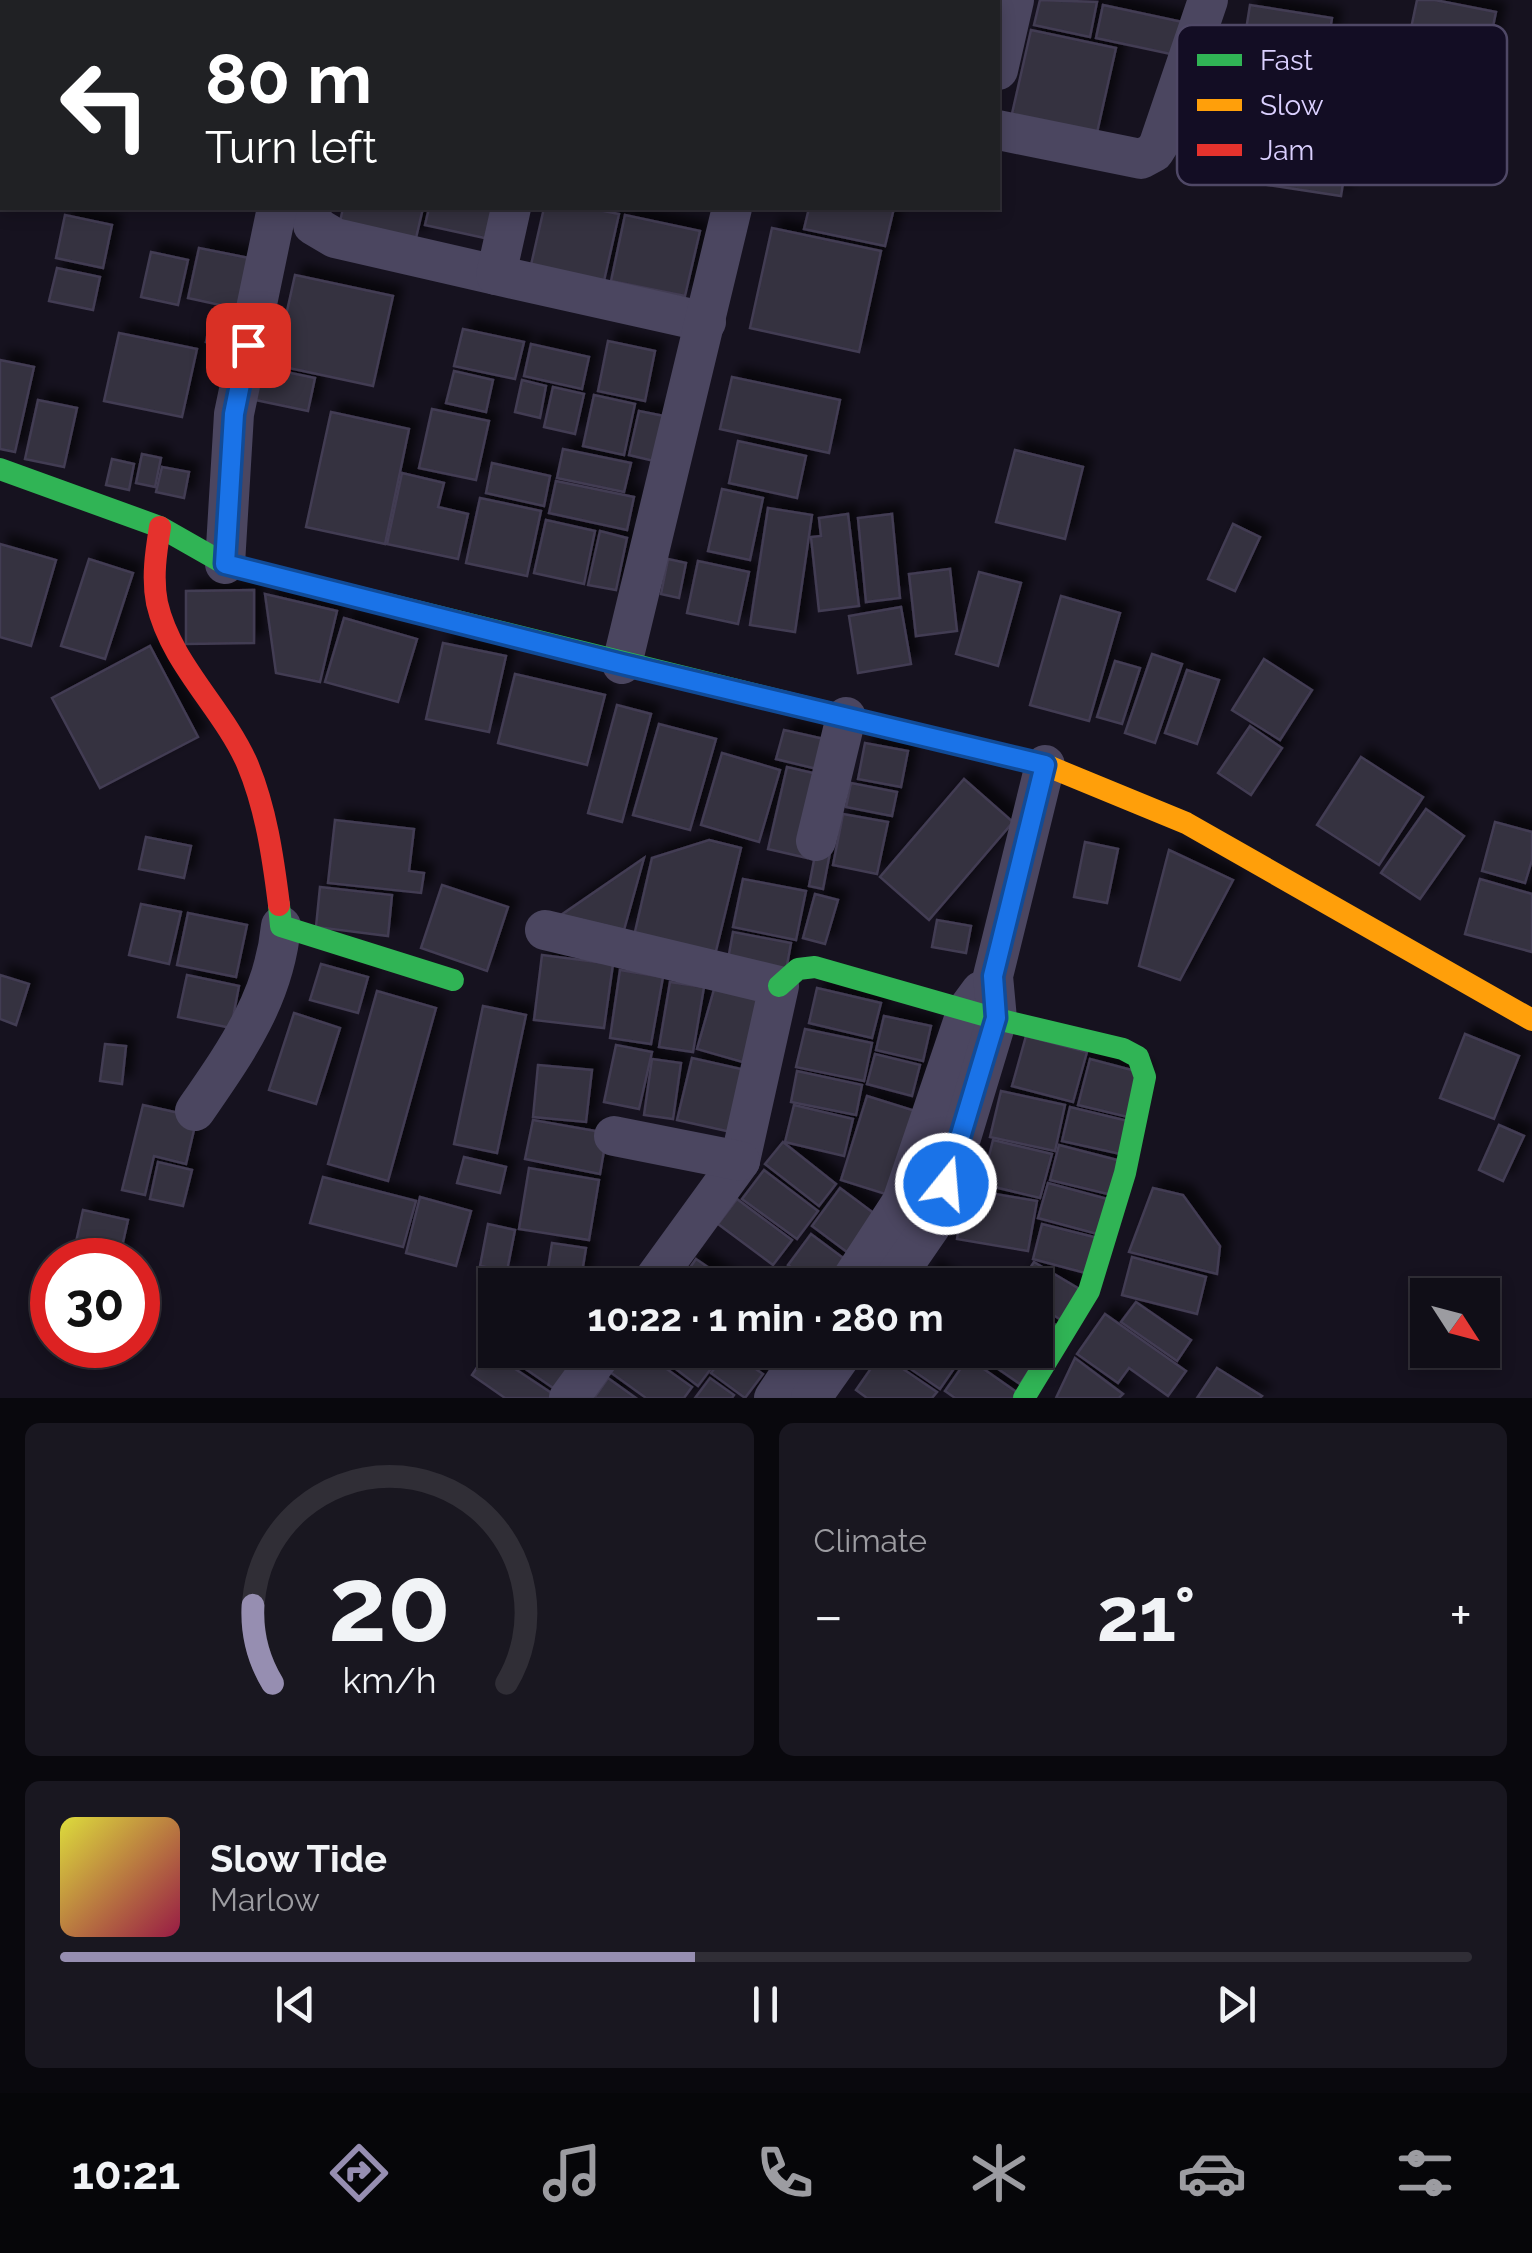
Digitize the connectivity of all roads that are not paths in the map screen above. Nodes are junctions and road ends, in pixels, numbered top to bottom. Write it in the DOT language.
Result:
graph roads {
  1 [pos="1014,0"];
  2 [pos="1208,0"];
  3 [pos="1199,25"];
  4 [pos="1000,61"];
  5 [pos="1177,91"];
  6 [pos="1000,130"];
  7 [pos="277,210"];
  8 [pos="310,210"];
  9 [pos="511,210"];
  10 [pos="732,210"];
  11 [pos="496,275"];
  12 [pos="706,322"];
  13 [pos="0,469"];
  14 [pos="160,527"];
  15 [pos="225,564"];
  16 [pos="622,664"];
  17 [pos="846,717"];
  18 [pos="1045,765"];
  19 [pos="816,841"];
  20 [pos="281,926"];
  21 [pos="545,930"];
  22 [pos="453,980"];
  23 [pos="779,986"];
  24 [pos="1527,1004"];
  25 [pos="982,1014"];
  26 [pos="195,1111"];
  27 [pos="614,1136"];
  28 [pos="740,1161"];
  29 [pos="919,1210"];
  30 [pos="662,1268"];
  31 [pos="864,1268"];
  32 [pos="897,1268"];
  33 [pos="591,1368"];
  34 [pos="569,1398"];
  35 [pos="1024,1398"];
  1 -- 4 [label="street"];
  2 -- 3 [label="street"];
  5 -- 6 [label="street"];
  7 -- 15 [label="street"];
  8 -- 11 [label="street"];
  9 -- 11 [label="street"];
  10 -- 12 [label="street"];
  11 -- 12 [label="street"];
  12 -- 16 [label="street"];
  13 -- 14 [label="street"];
  14 -- 15 [label="street"];
  14 -- 20 [label="street"];
  15 -- 16 [label="street"];
  16 -- 17 [label="street"];
  17 -- 18 [label="street"];
  17 -- 19 [label="street"];
  18 -- 24 [label="street"];
  18 -- 25 [label="street"];
  20 -- 22 [label="street"];
  20 -- 26 [label="street"];
  21 -- 23 [label="street"];
  23 -- 25 [label="street"];
  23 -- 28 [label="street"];
  25 -- 29 [label="street"];
  25 -- 35 [label="street"];
  27 -- 28 [label="street"];
  28 -- 30 [label="street"];
  29 -- 31 [label="street"];
  29 -- 32 [label="street"];
  33 -- 34 [label="street"];
}
